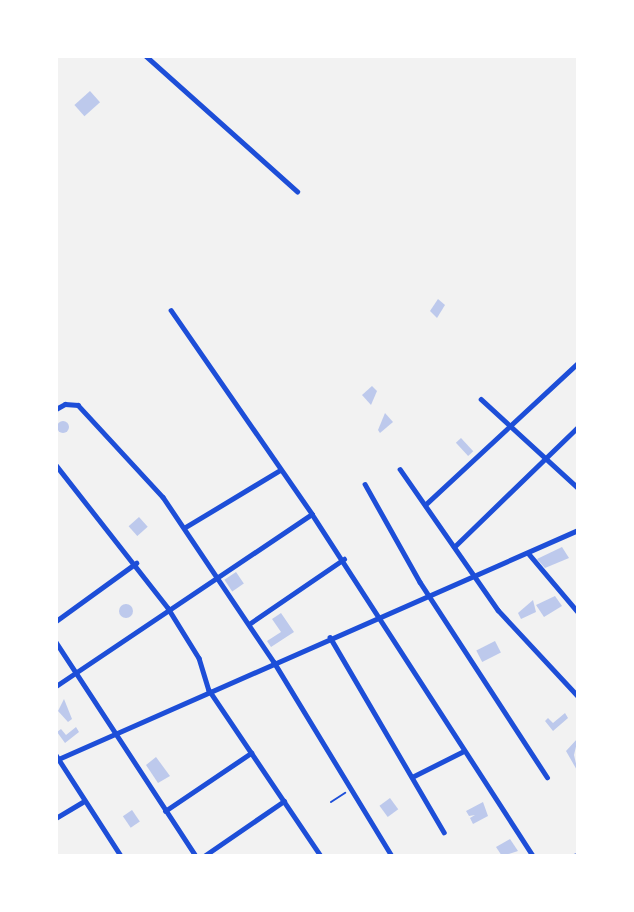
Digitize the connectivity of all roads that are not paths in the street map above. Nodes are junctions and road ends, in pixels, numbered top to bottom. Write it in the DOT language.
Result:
graph roads {
  1 [pos="148,57"];
  2 [pos="297,191"];
  3 [pos="171,310"];
  4 [pos="578,363"];
  5 [pos="481,399"];
  6 [pos="56,409"];
  7 [pos="510,425"];
  8 [pos="578,427"];
  9 [pos="546,457"];
  10 [pos="56,465"];
  11 [pos="400,469"];
  12 [pos="280,470"];
  13 [pos="365,484"];
  14 [pos="578,488"];
  15 [pos="425,505"];
  16 [pos="312,514"];
  17 [pos="184,528"];
  18 [pos="578,530"];
  19 [pos="454,547"];
  20 [pos="529,554"];
  21 [pos="344,559"];
  22 [pos="136,563"];
  23 [pos="216,575"];
  24 [pos="473,576"];
  25 [pos="431,597"];
  26 [pos="167,608"];
  27 [pos="578,612"];
  28 [pos="379,616"];
  29 [pos="56,621"];
  30 [pos="249,624"];
  31 [pos="330,637"];
  32 [pos="56,642"];
  33 [pos="274,662"];
  34 [pos="77,672"];
  35 [pos="56,686"];
  36 [pos="209,690"];
  37 [pos="578,696"];
  38 [pos="113,732"];
  39 [pos="464,751"];
  40 [pos="251,753"];
  41 [pos="57,758"];
  42 [pos="412,777"];
  43 [pos="547,777"];
  44 [pos="284,801"];
  45 [pos="83,802"];
  46 [pos="165,811"];
  47 [pos="56,818"];
  48 [pos="444,832"];
  49 [pos="319,855"];
  50 [pos="121,856"];
  51 [pos="196,856"];
  52 [pos="204,856"];
  53 [pos="392,856"];
  54 [pos="533,856"];
  1 -- 2 [label="street"];
  3 -- 12 [label="street"];
  4 -- 7 [label="street"];
  5 -- 7 [label="street"];
  6 -- 17 [label="street"];
  7 -- 9 [label="street"];
  7 -- 15 [label="street"];
  8 -- 9 [label="street"];
  9 -- 14 [label="street"];
  9 -- 19 [label="street"];
  10 -- 22 [label="street"];
  11 -- 15 [label="street"];
  12 -- 16 [label="street"];
  12 -- 17 [label="street"];
  13 -- 25 [label="street"];
  15 -- 19 [label="street"];
  16 -- 21 [label="street"];
  16 -- 23 [label="street"];
  17 -- 23 [label="street"];
  18 -- 20 [label="street"];
  19 -- 24 [label="street"];
  20 -- 24 [label="street"];
  20 -- 27 [label="street"];
  21 -- 28 [label="street"];
  21 -- 30 [label="street"];
  22 -- 26 [label="street"];
  22 -- 29 [label="street"];
  23 -- 26 [label="street"];
  23 -- 30 [label="street"];
  24 -- 25 [label="street"];
  24 -- 37 [label="street"];
  25 -- 28 [label="street"];
  25 -- 43 [label="street"];
  26 -- 34 [label="street"];
  26 -- 36 [label="street"];
  28 -- 31 [label="street"];
  28 -- 39 [label="street"];
  30 -- 33 [label="street"];
  31 -- 33 [label="street"];
  31 -- 42 [label="street"];
  32 -- 34 [label="street"];
  33 -- 36 [label="street"];
  33 -- 53 [label="street"];
  34 -- 35 [label="street"];
  34 -- 38 [label="street"];
  36 -- 38 [label="street"];
  36 -- 40 [label="street"];
  38 -- 41 [label="street"];
  38 -- 46 [label="street"];
  39 -- 42 [label="street"];
  39 -- 54 [label="street"];
  40 -- 44 [label="street"];
  40 -- 46 [label="street"];
  41 -- 45 [label="street"];
  42 -- 48 [label="street"];
  44 -- 49 [label="street"];
  44 -- 52 [label="street"];
  45 -- 47 [label="street"];
  45 -- 50 [label="street"];
  46 -- 51 [label="street"];
}
